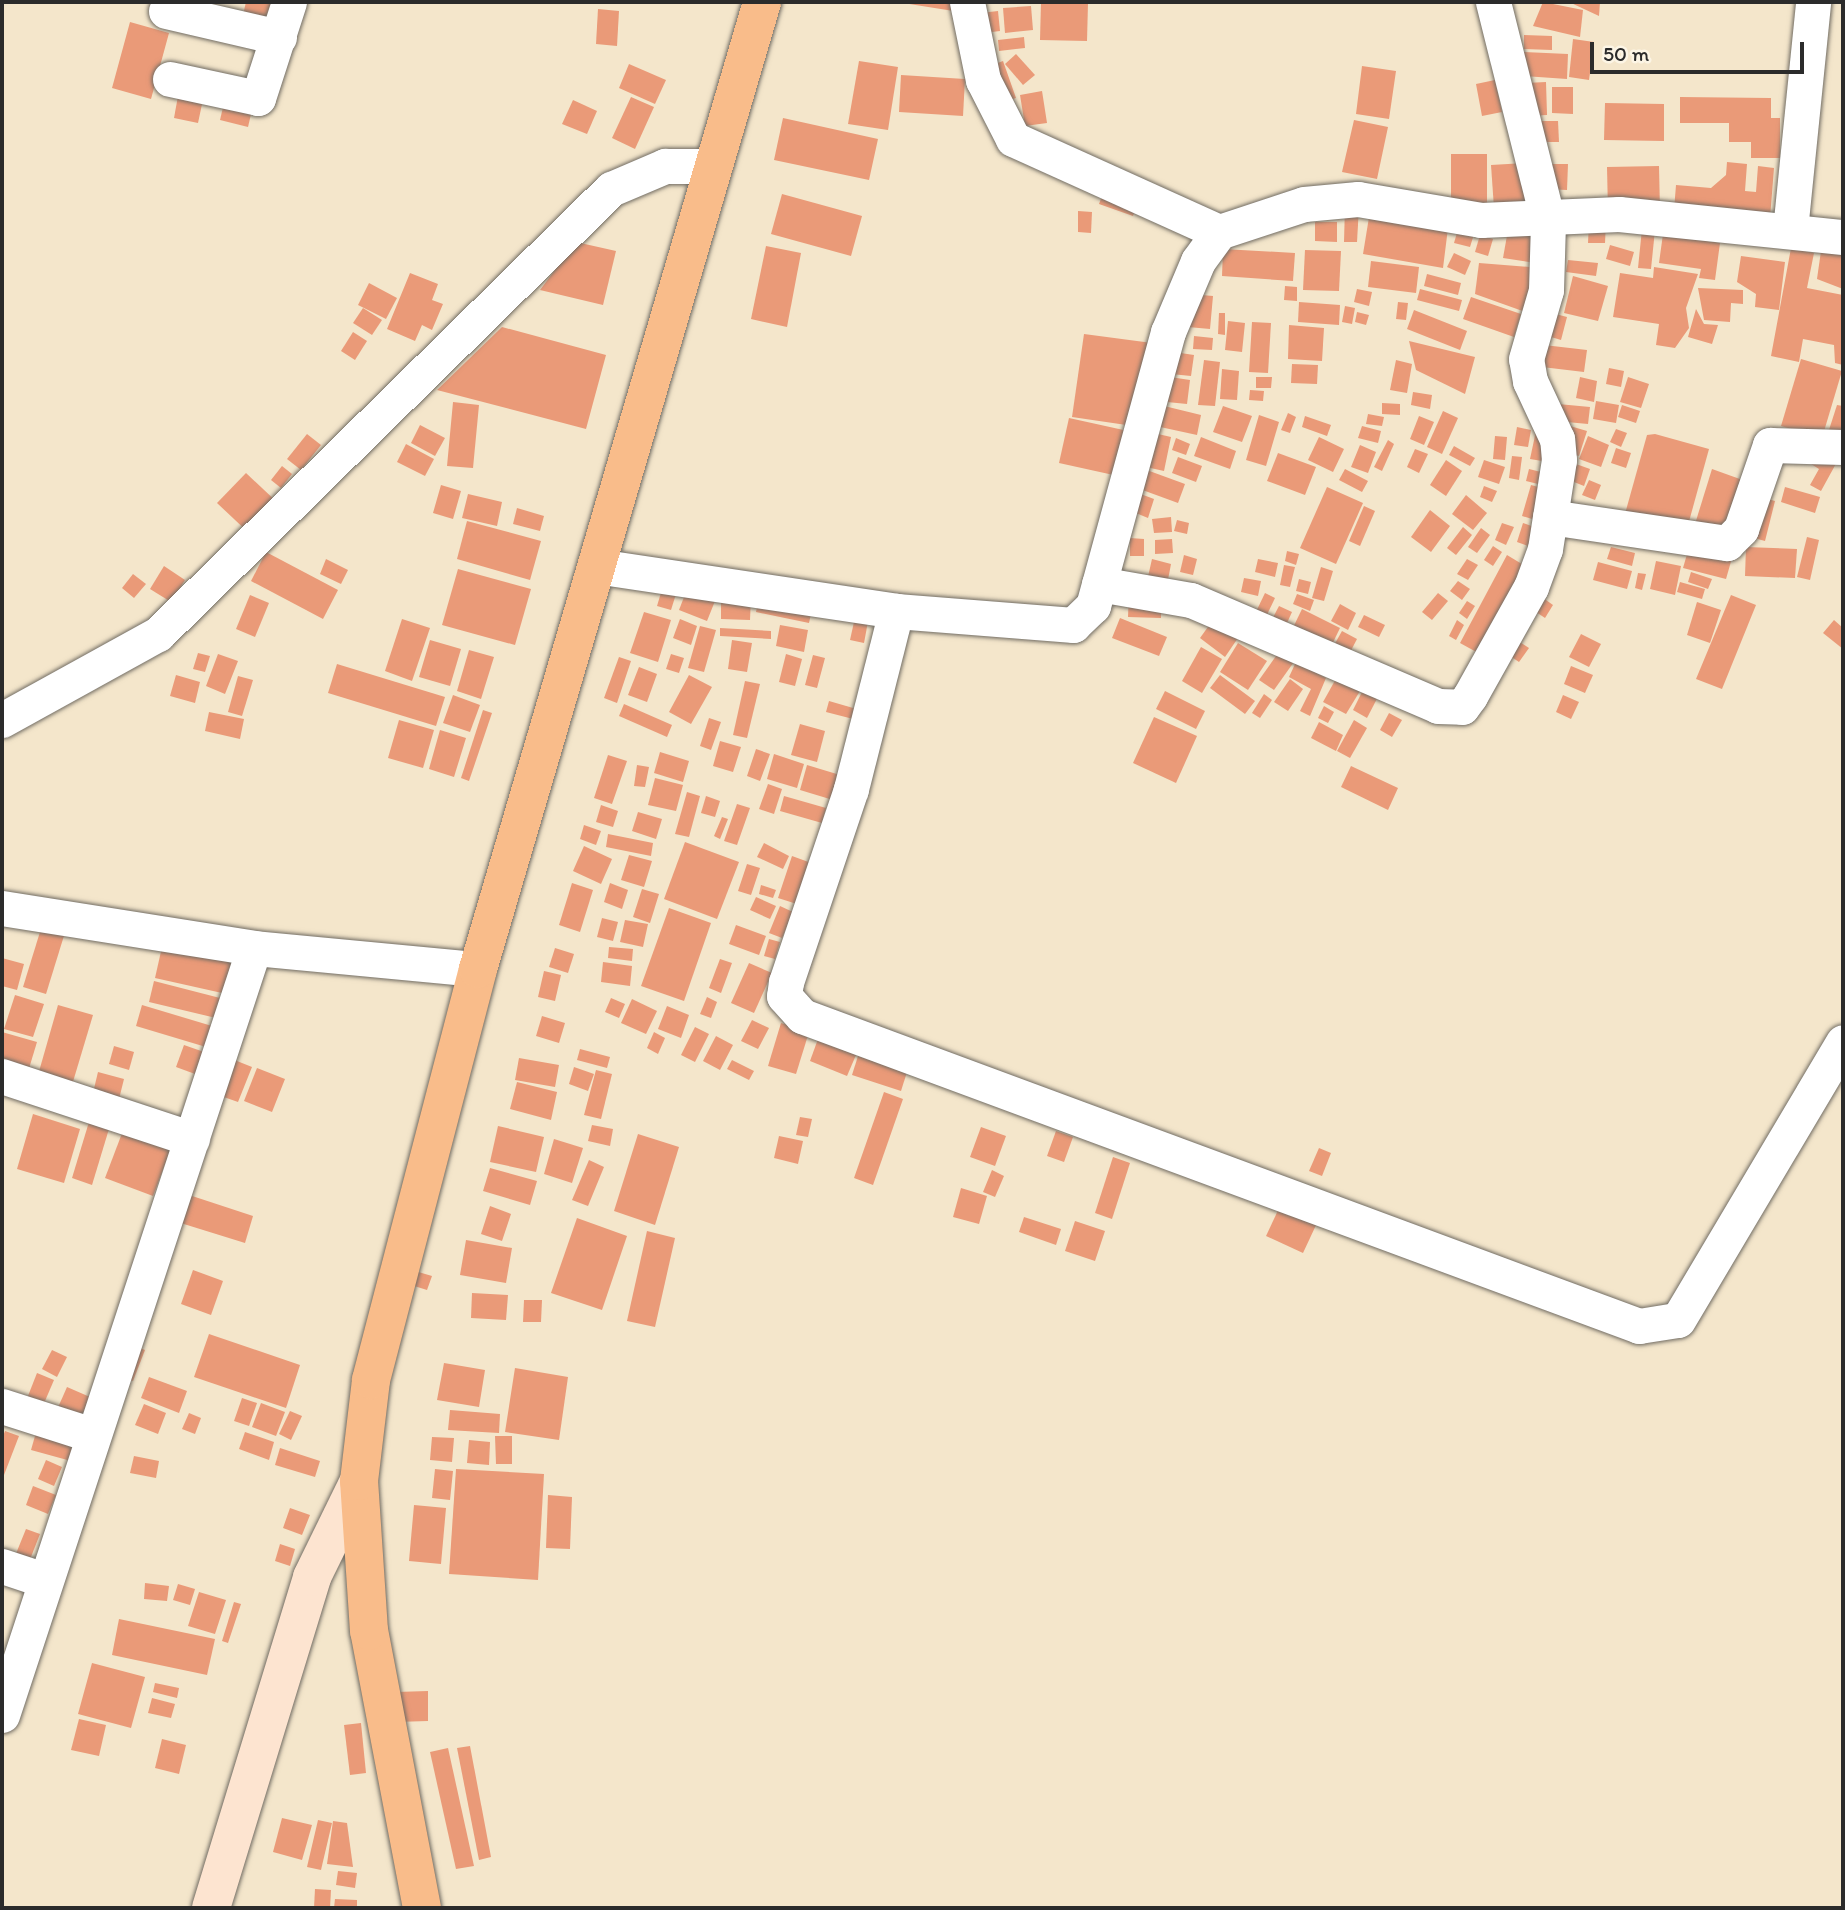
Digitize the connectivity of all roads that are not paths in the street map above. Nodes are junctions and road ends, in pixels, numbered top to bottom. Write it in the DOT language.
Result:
graph roads {
  1 [pos="289,2"];
  2 [pos="762,2"];
  3 [pos="967,2"];
  4 [pos="1493,2"];
  5 [pos="1813,2"];
  6 [pos="166,11"];
  7 [pos="279,37"];
  8 [pos="170,79"];
  9 [pos="714,166"];
  10 [pos="1548,221"];
  11 [pos="1790,230"];
  12 [pos="1219,232"];
  13 [pos="1843,237"];
  14 [pos="1843,447"];
  15 [pos="1550,517"];
  16 [pos="596,566"];
  17 [pos="1099,584"];
  18 [pos="895,611"];
  19 [pos="2,720"];
  20 [pos="2,908"];
  21 [pos="254,948"];
  22 [pos="478,969"];
  23 [pos="1843,1042"];
  24 [pos="2,1076"];
  25 [pos="192,1139"];
  26 [pos="2,1406"];
  27 [pos="89,1434"];
  28 [pos="359,1481"];
  29 [pos="2,1566"];
  30 [pos="44,1580"];
  31 [pos="2,1715"];
  32 [pos="211,1908"];
  33 [pos="422,1908"];
  1 -- 7 [label="street"];
  2 -- 9 [label="main road"];
  3 -- 12 [label="street"];
  4 -- 10 [label="street"];
  5 -- 11 [label="street"];
  6 -- 7 [label="street"];
  7 -- 8 [label="street"];
  9 -- 16 [label="main road"];
  9 -- 19 [label="street"];
  10 -- 11 [label="street"];
  10 -- 12 [label="street"];
  10 -- 15 [label="street"];
  11 -- 13 [label="street"];
  12 -- 17 [label="street"];
  14 -- 15 [label="street"];
  15 -- 17 [label="street"];
  16 -- 18 [label="street"];
  16 -- 22 [label="main road"];
  17 -- 18 [label="street"];
  18 -- 23 [label="street"];
  20 -- 21 [label="street"];
  21 -- 22 [label="street"];
  21 -- 25 [label="street"];
  22 -- 28 [label="main road"];
  24 -- 25 [label="street"];
  25 -- 27 [label="street"];
  26 -- 27 [label="street"];
  27 -- 30 [label="street"];
  28 -- 32 [label="street"];
  28 -- 33 [label="main road"];
  29 -- 30 [label="street"];
  30 -- 31 [label="street"];
}
